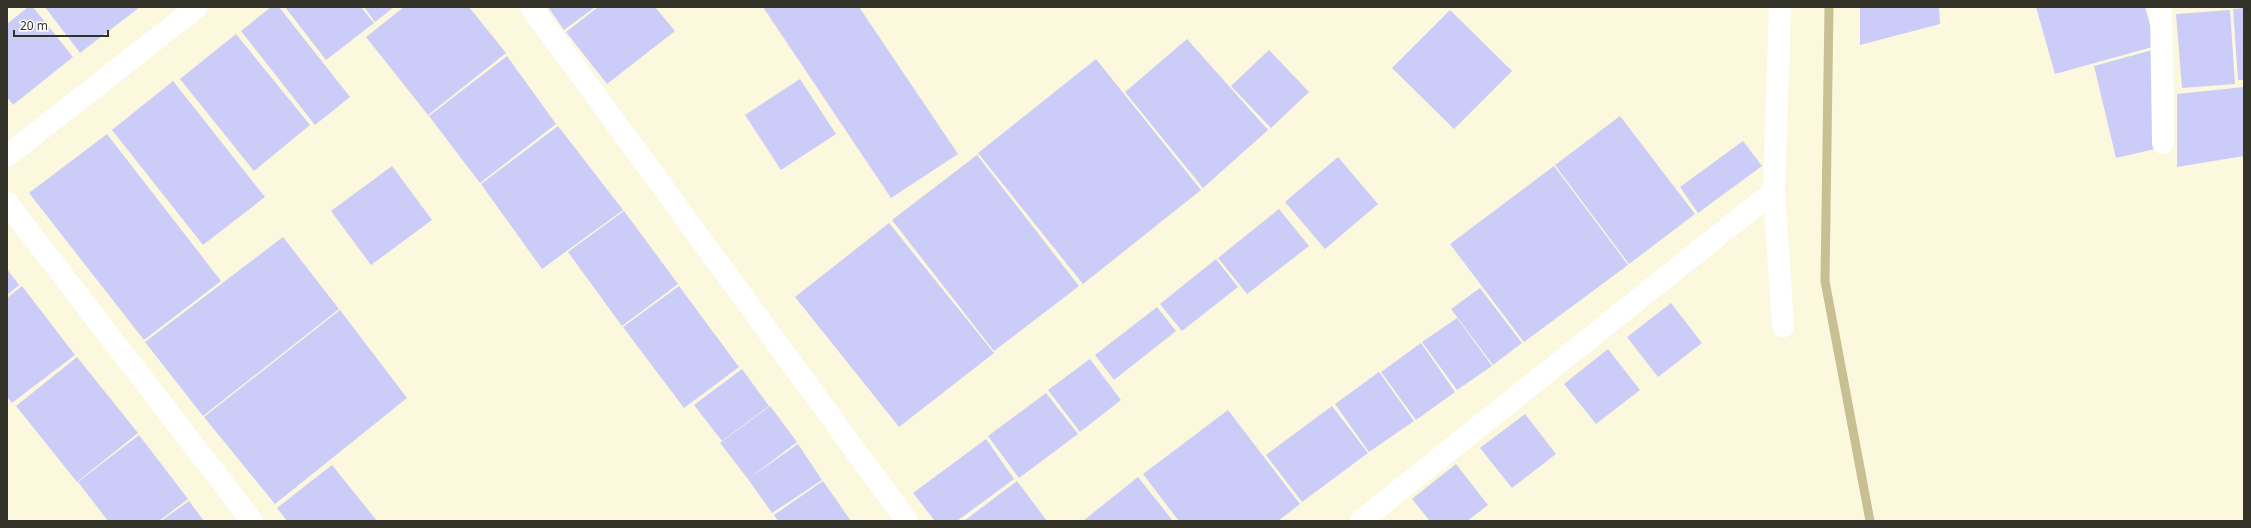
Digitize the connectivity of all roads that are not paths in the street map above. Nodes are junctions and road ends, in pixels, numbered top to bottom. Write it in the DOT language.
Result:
graph roads {
  1 [pos="197,7"];
  2 [pos="531,7"];
  3 [pos="1780,7"];
  4 [pos="2161,7"];
  5 [pos="2163,143"];
  6 [pos="7,156"];
  7 [pos="1774,191"];
  8 [pos="7,203"];
  9 [pos="1783,326"];
  10 [pos="252,521"];
  11 [pos="907,521"];
  12 [pos="1361,521"];
  1 -- 6 [label="street"];
  2 -- 11 [label="street"];
  3 -- 7 [label="street"];
  4 -- 5 [label="street"];
  7 -- 9 [label="street"];
  7 -- 12 [label="street"];
  8 -- 10 [label="street"];
}
